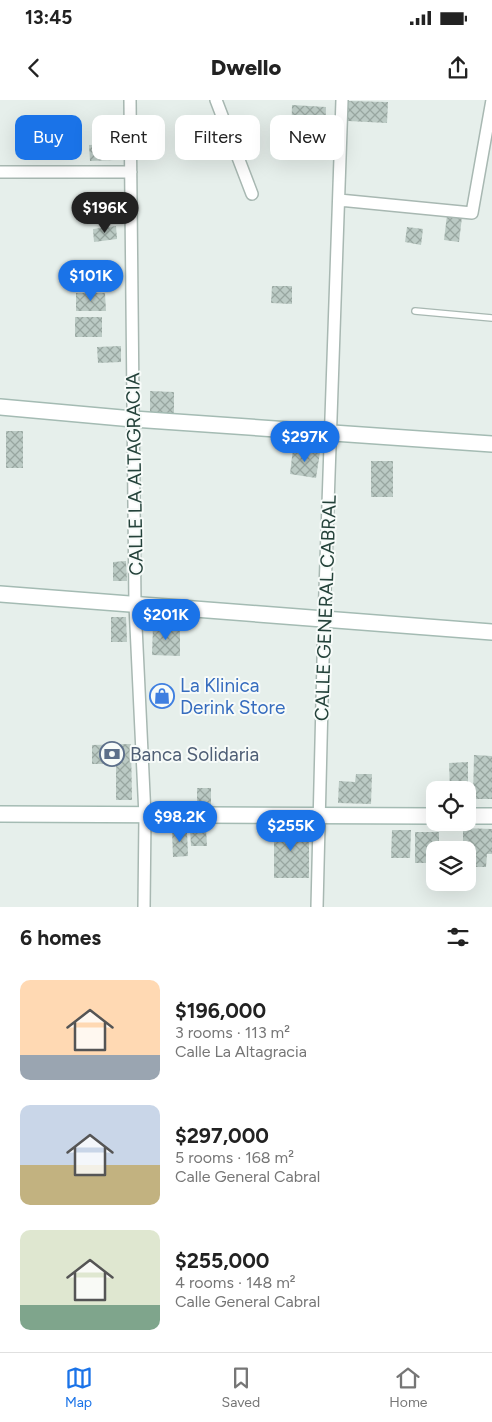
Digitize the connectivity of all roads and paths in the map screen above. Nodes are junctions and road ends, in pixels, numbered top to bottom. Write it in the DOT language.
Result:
graph roads {
  1 [pos="130,100"];
  2 [pos="216,100"];
  3 [pos="342,100"];
  4 [pos="492,100"];
  5 [pos="0,172"];
  6 [pos="131,172"];
  7 [pos="252,194"];
  8 [pos="339,200"];
  9 [pos="415,311"];
  10 [pos="492,318"];
  11 [pos="0,407"];
  12 [pos="133,419"];
  13 [pos="331,433"];
  14 [pos="492,444"];
  15 [pos="0,594"];
  16 [pos="135,605"];
  17 [pos="324,620"];
  18 [pos="492,632"];
  19 [pos="0,814"];
  20 [pos="319,815"];
  21 [pos="145,816"];
  22 [pos="426,816"];
  23 [pos="476,816"];
  24 [pos="492,816"];
  25 [pos="144,907"];
  26 [pos="317,907"];
  1 -- 6 [label="street, CALLE LA ALTAGRACIA"];
  2 -- 7 [label="street"];
  3 -- 8 [label="street, CALLE GENERAL CABRAL"];
  4 -- 8 [label="street"];
  5 -- 6 [label="street"];
  6 -- 12 [label="street, CALLE LA ALTAGRACIA"];
  8 -- 13 [label="street, CALLE GENERAL CABRAL"];
  9 -- 10 [label="lane"];
  11 -- 12 [label="street"];
  12 -- 13 [label="street"];
  12 -- 16 [label="street, CALLE LA ALTAGRACIA"];
  13 -- 14 [label="street"];
  13 -- 17 [label="street, CALLE GENERAL CABRAL"];
  15 -- 16 [label="street"];
  16 -- 17 [label="street"];
  16 -- 21 [label="street, CALLE LA ALTAGRACIA"];
  17 -- 18 [label="street"];
  17 -- 20 [label="street, CALLE GENERAL CABRAL"];
  19 -- 21 [label="street"];
  20 -- 21 [label="street"];
  20 -- 22 [label="street"];
  20 -- 26 [label="street, CALLE GENERAL CABRAL"];
  21 -- 25 [label="street, CALLE LA ALTAGRACIA"];
  23 -- 24 [label="street"];
}
